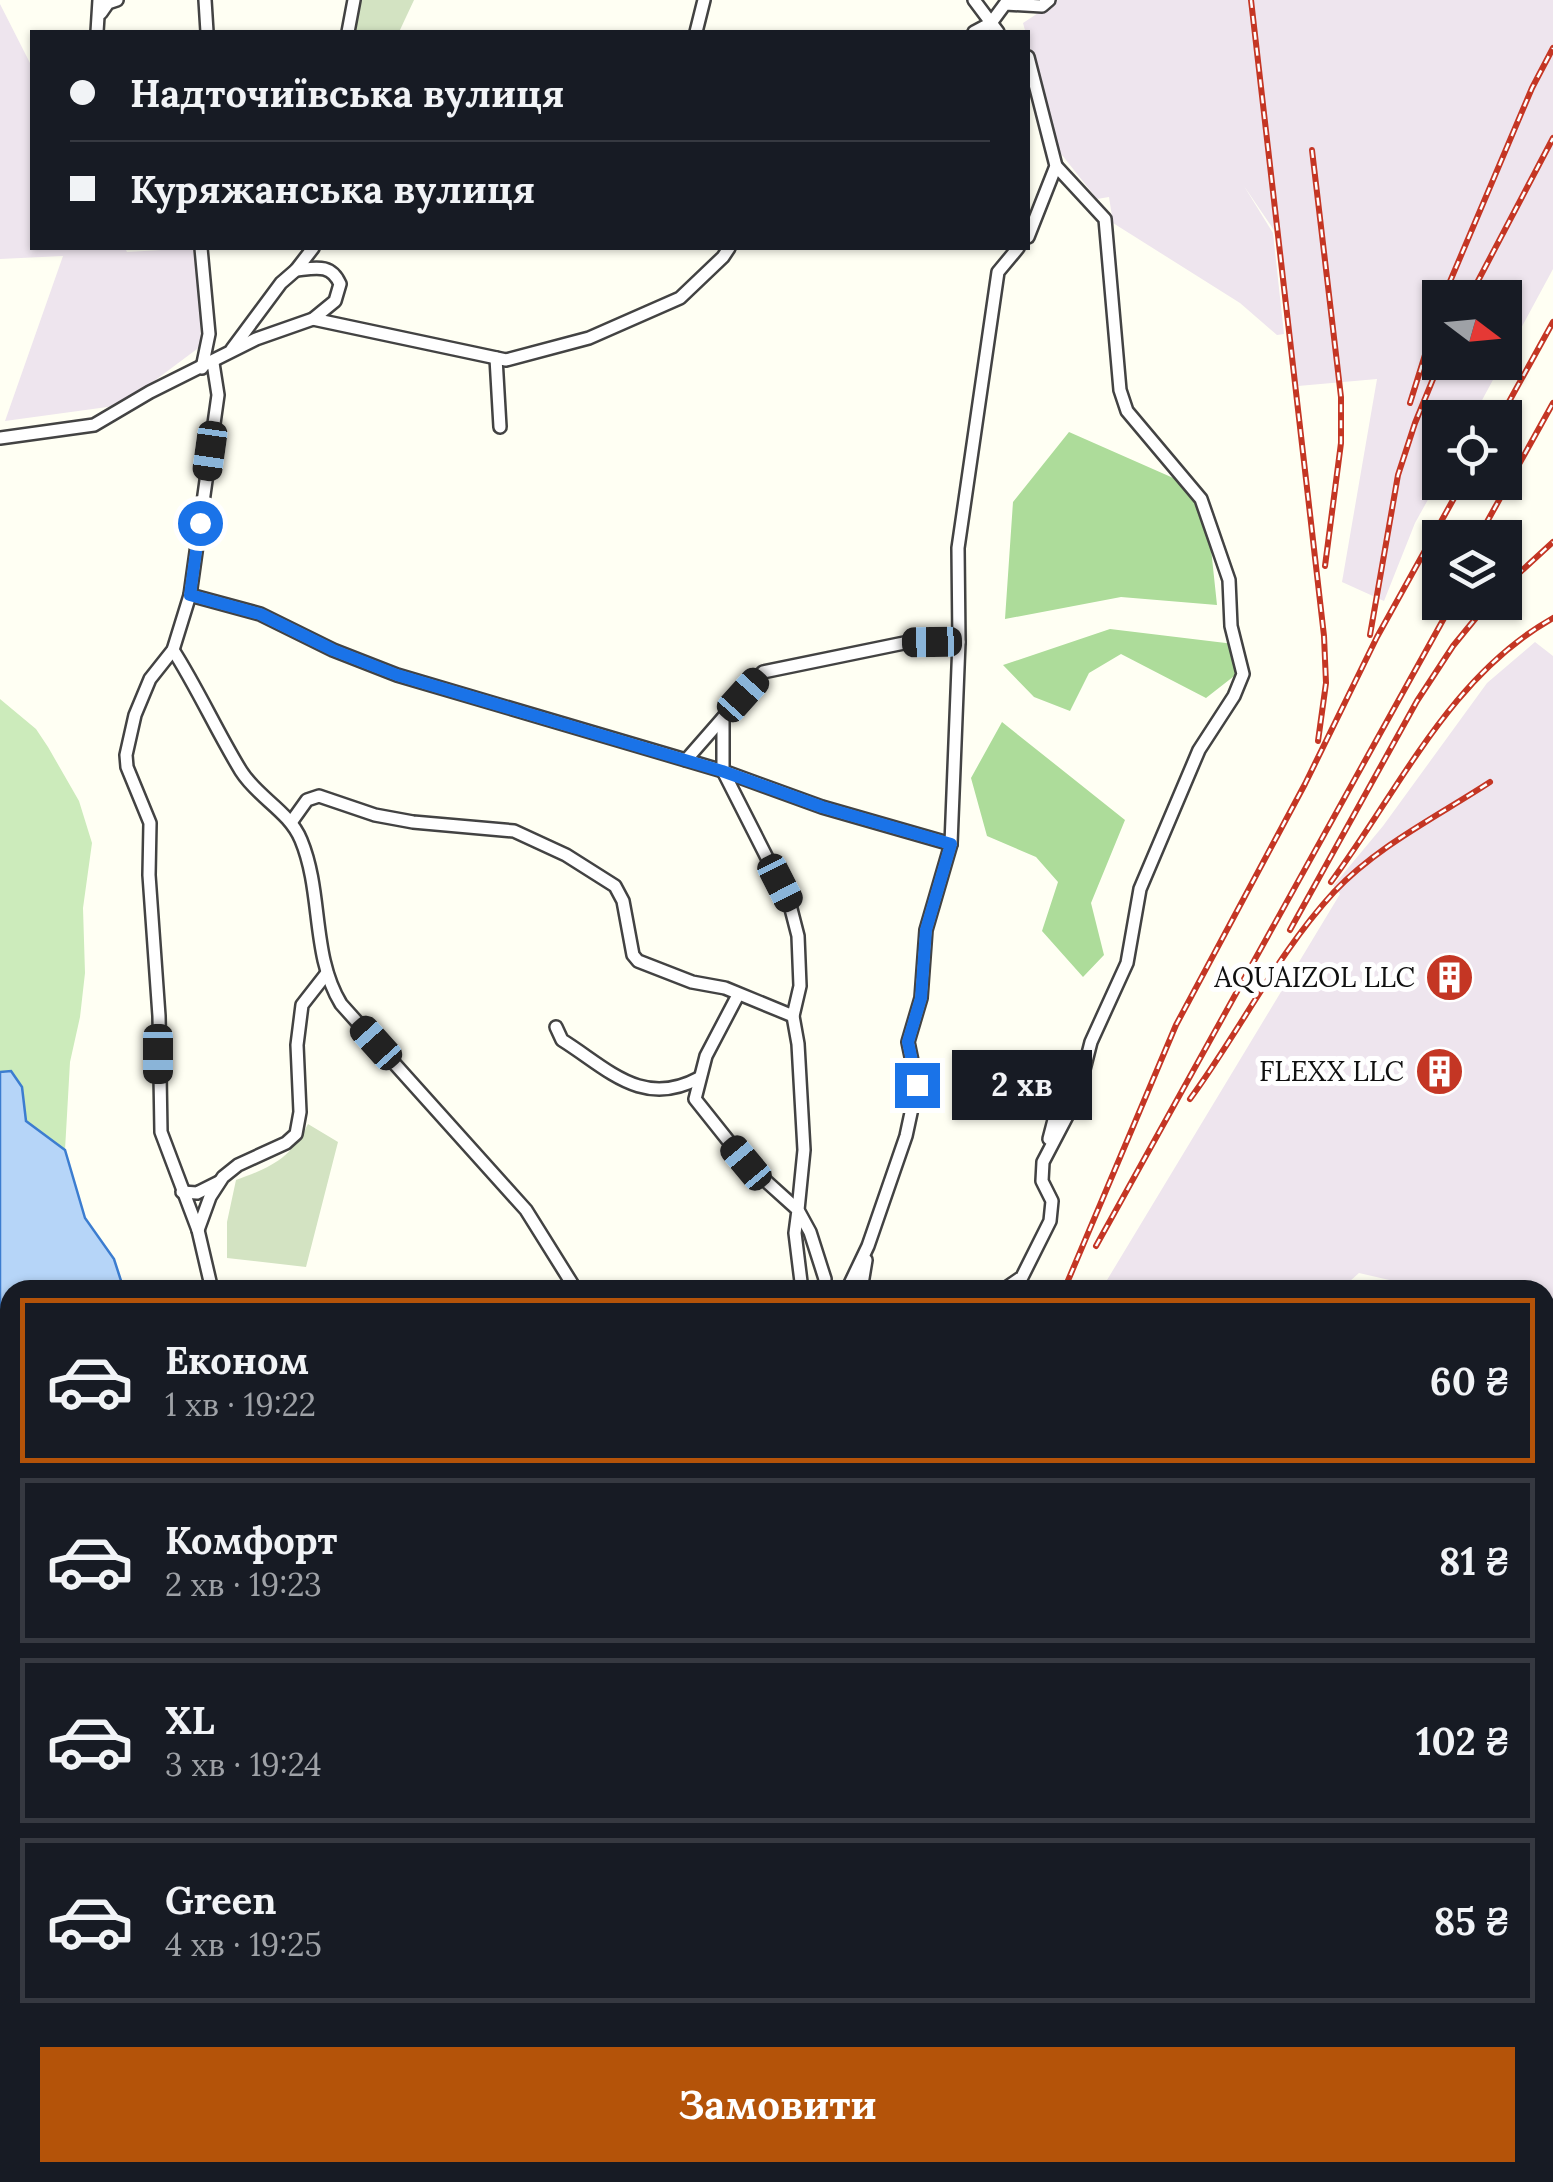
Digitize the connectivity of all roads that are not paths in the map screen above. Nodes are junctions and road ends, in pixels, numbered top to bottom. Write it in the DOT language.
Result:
graph roads {
  1 [pos="117,0"];
  2 [pos="204,0"];
  3 [pos="354,0"];
  4 [pos="704,0"];
  5 [pos="974,0"];
  6 [pos="1050,0"];
  7 [pos="100,6"];
  8 [pos="994,28"];
  9 [pos="207,30"];
  10 [pos="348,30"];
  11 [pos="696,30"];
  12 [pos="1030,66"];
  13 [pos="1056,166"];
  14 [pos="1030,232"];
  15 [pos="201,250"];
  16 [pos="1016,250"];
  17 [pos="724,251"];
  18 [pos="310,252"];
  19 [pos="296,270"];
  20 [pos="313,318"];
  21 [pos="230,352"];
  22 [pos="496,358"];
  23 [pos="207,366"];
  24 [pos="500,427"];
  25 [pos="0,438"];
  26 [pos="190,595"];
  27 [pos="959,642"];
  28 [pos="172,650"];
  29 [pos="723,718"];
  30 [pos="686,760"];
  31 [pos="722,771"];
  32 [pos="292,821"];
  33 [pos="951,844"];
  34 [pos="327,973"];
  35 [pos="738,995"];
  36 [pos="793,1016"];
  37 [pos="556,1026"];
  38 [pos="699,1078"];
  39 [pos="219,1182"];
  40 [pos="182,1192"];
  41 [pos="798,1210"];
  42 [pos="198,1230"];
  43 [pos="868,1246"];
  44 [pos="210,1280"];
  45 [pos="570,1280"];
  46 [pos="801,1280"];
  47 [pos="825,1280"];
  48 [pos="852,1280"];
  49 [pos="863,1280"];
  50 [pos="1018,1280"];
  1 -- 7 [label="street"];
  2 -- 9 [label="street"];
  3 -- 10 [label="street"];
  4 -- 11 [label="street"];
  5 -- 8 [label="street"];
  6 -- 8 [label="street"];
  12 -- 13 [label="street"];
  13 -- 14 [label="street"];
  13 -- 50 [label="street"];
  15 -- 23 [label="street"];
  16 -- 27 [label="street"];
  17 -- 22 [label="street"];
  18 -- 19 [label="street"];
  19 -- 20 [label="street"];
  19 -- 21 [label="street"];
  20 -- 21 [label="street"];
  20 -- 22 [label="street"];
  21 -- 23 [label="street"];
  22 -- 24 [label="street"];
  23 -- 25 [label="street"];
  23 -- 26 [label="street"];
  26 -- 28 [label="street"];
  26 -- 30 [label="street"];
  27 -- 29 [label="street"];
  27 -- 33 [label="street"];
  28 -- 32 [label="street"];
  28 -- 40 [label="street"];
  29 -- 30 [label="street"];
  29 -- 31 [label="street"];
  30 -- 31 [label="street"];
  31 -- 33 [label="street"];
  31 -- 36 [label="street"];
  32 -- 34 [label="street"];
  32 -- 35 [label="street"];
  33 -- 43 [label="street"];
  34 -- 39 [label="street"];
  34 -- 45 [label="street"];
  35 -- 36 [label="street"];
  35 -- 38 [label="street"];
  36 -- 41 [label="street"];
  37 -- 38 [label="street"];
  38 -- 41 [label="street"];
  39 -- 40 [label="street"];
  39 -- 42 [label="street"];
  40 -- 42 [label="street"];
  41 -- 46 [label="street"];
  41 -- 47 [label="street"];
  42 -- 44 [label="street"];
  43 -- 48 [label="street"];
  43 -- 49 [label="street"];
}
